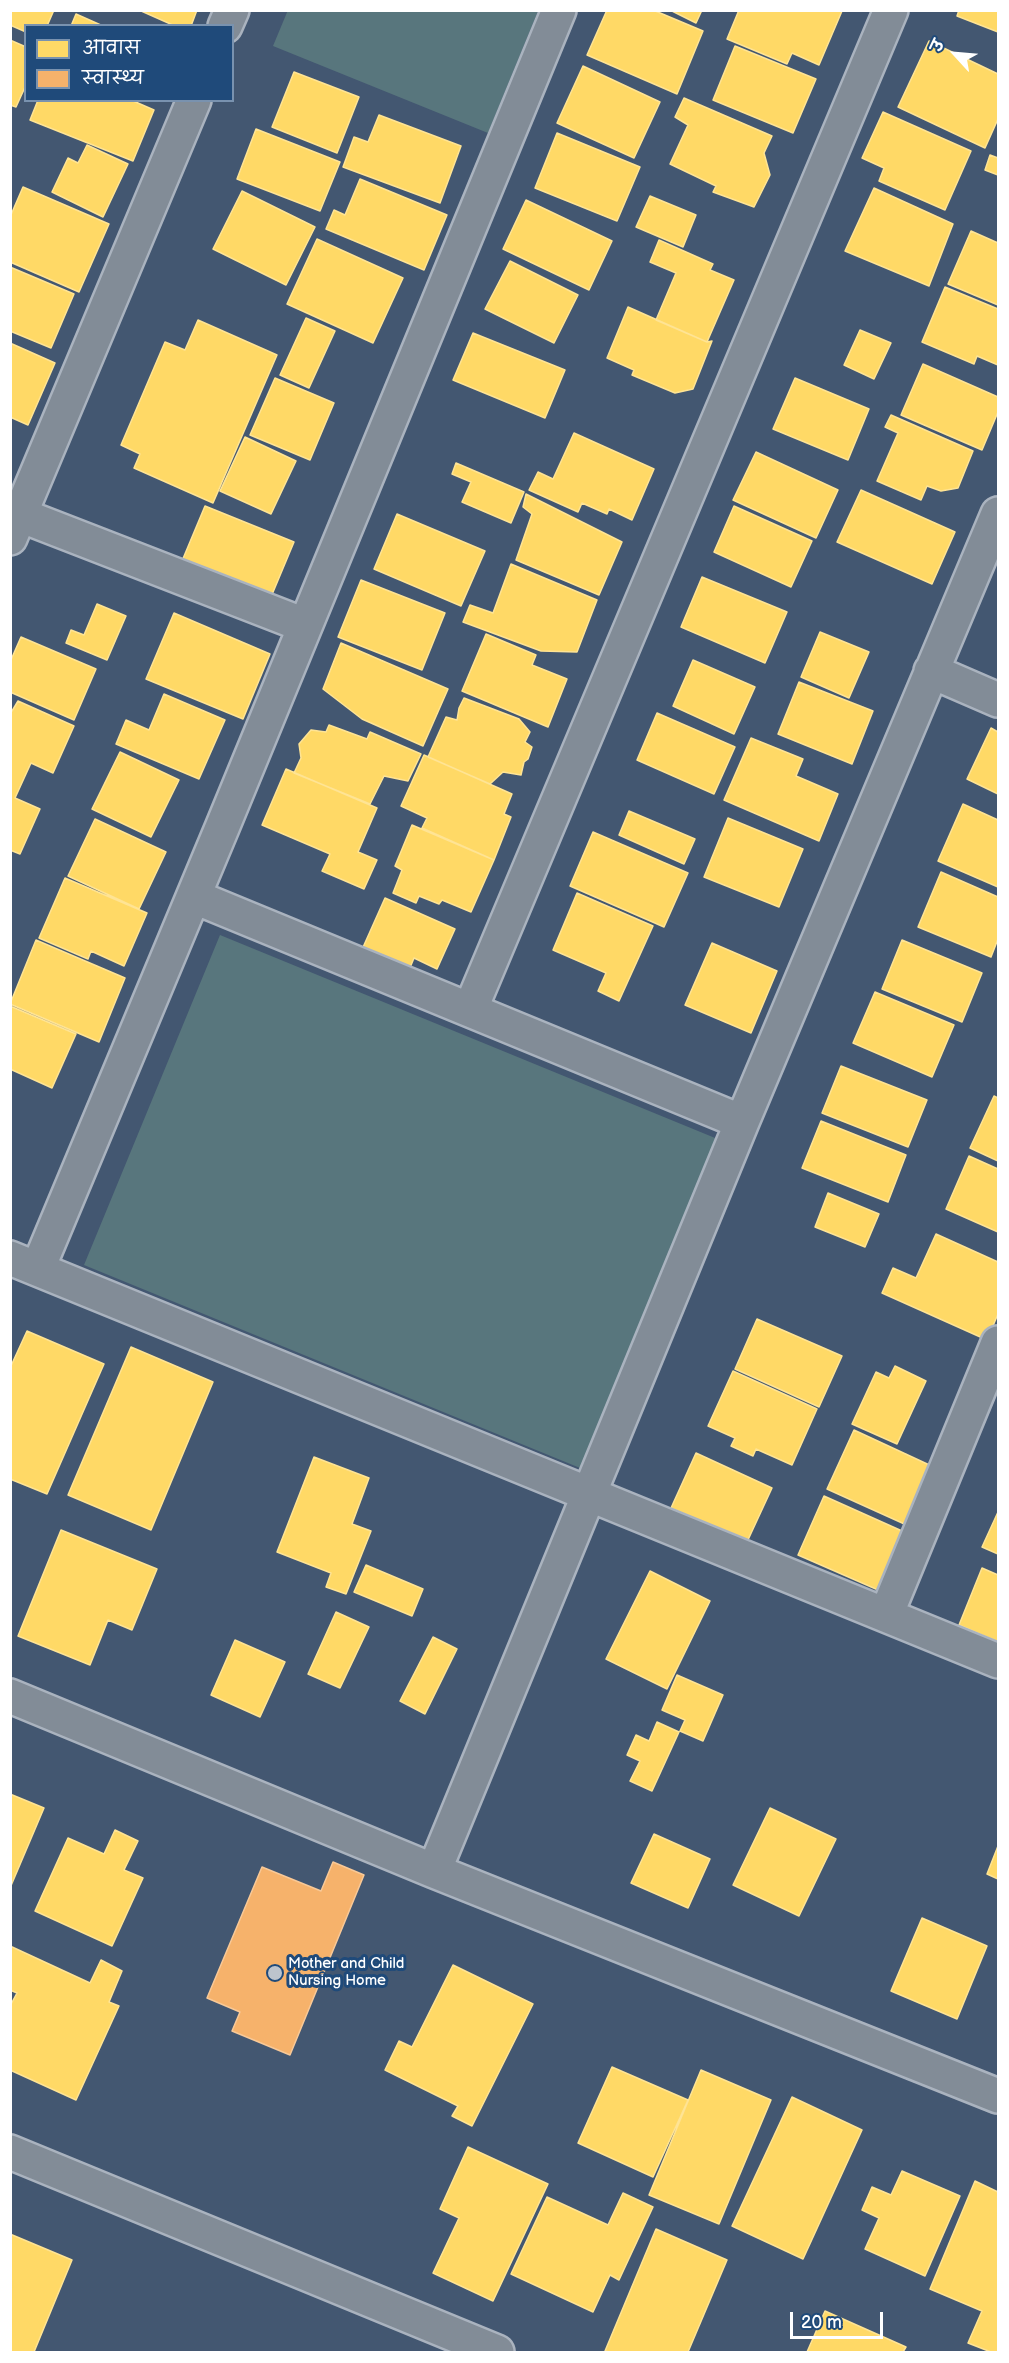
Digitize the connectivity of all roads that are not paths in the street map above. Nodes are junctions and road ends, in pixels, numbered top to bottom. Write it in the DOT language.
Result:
graph roads {
  1 [pos="232,10"];
  2 [pos="559,10"];
  3 [pos="891,10"];
  4 [pos="226,24"];
  5 [pos="193,102"];
  6 [pos="999,514"];
  7 [pos="14,521"];
  8 [pos="304,625"];
  9 [pos="931,671"];
  10 [pos="999,699"];
  11 [pos="195,897"];
  12 [pos="470,1010"];
  13 [pos="742,1122"];
  14 [pos="24,1263"];
  15 [pos="999,1343"];
  16 [pos="589,1493"];
  17 [pos="886,1615"];
  18 [pos="999,1661"];
  19 [pos="10,1696"];
  20 [pos="434,1870"];
  21 [pos="999,2096"];
  22 [pos="10,2152"];
  23 [pos="497,2352"];
  1 -- 4 [label="street"];
  2 -- 8 [label="street"];
  3 -- 12 [label="street"];
  5 -- 7 [label="street"];
  6 -- 9 [label="street"];
  7 -- 8 [label="street"];
  8 -- 11 [label="street"];
  9 -- 10 [label="street"];
  9 -- 13 [label="street"];
  11 -- 12 [label="street"];
  11 -- 14 [label="street"];
  12 -- 13 [label="street"];
  13 -- 16 [label="street"];
  14 -- 16 [label="street"];
  15 -- 17 [label="street"];
  16 -- 17 [label="street"];
  16 -- 20 [label="street"];
  17 -- 18 [label="street"];
  19 -- 20 [label="street"];
  20 -- 21 [label="street"];
  22 -- 23 [label="street"];
}
